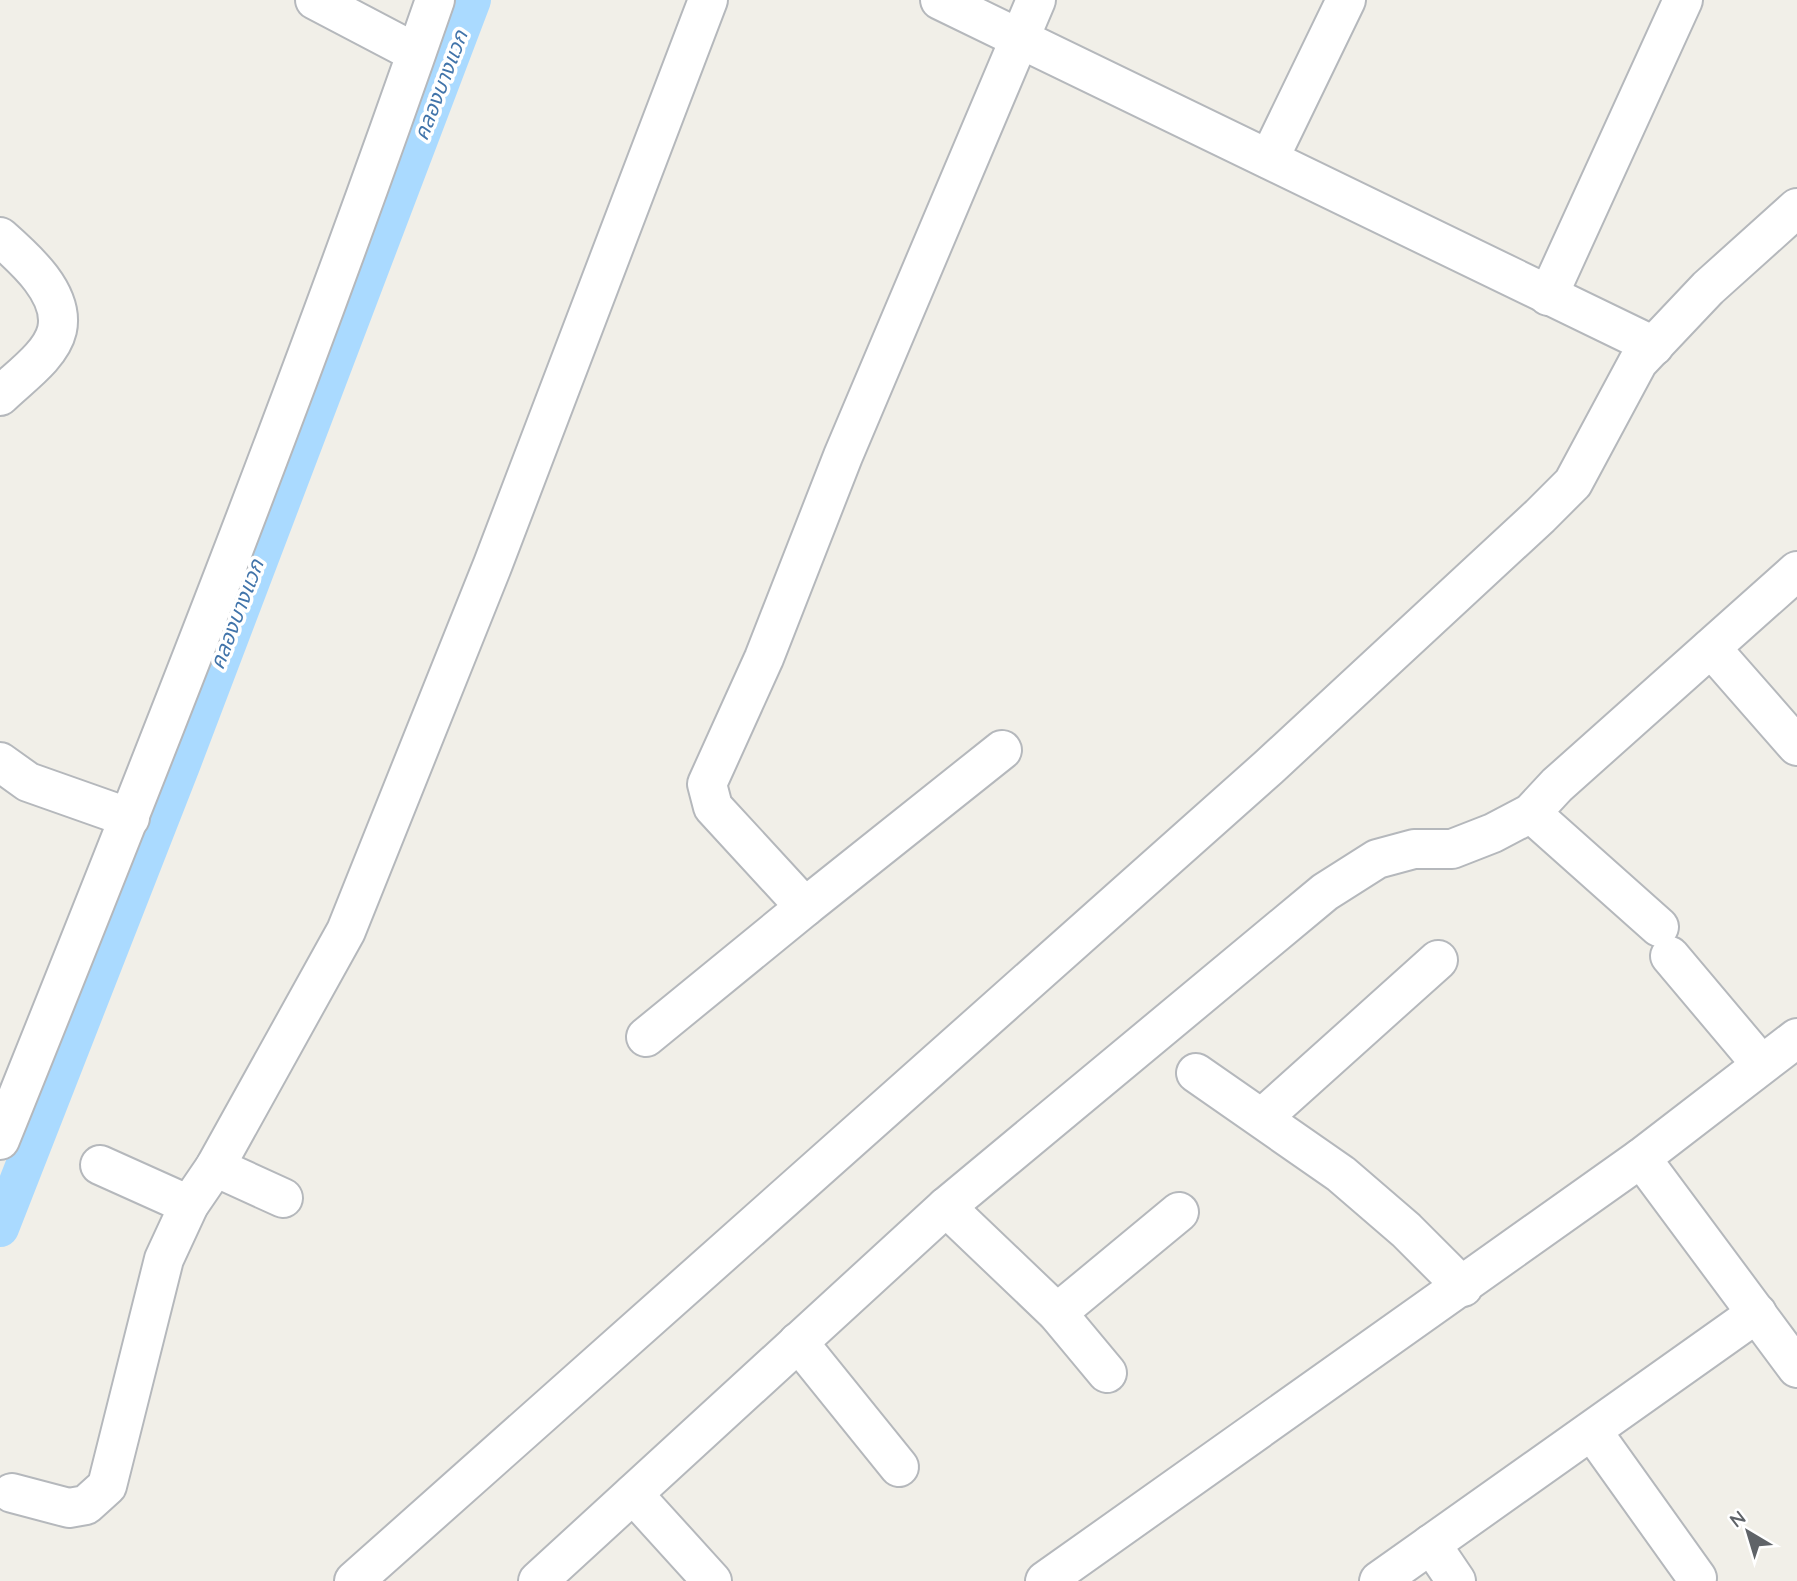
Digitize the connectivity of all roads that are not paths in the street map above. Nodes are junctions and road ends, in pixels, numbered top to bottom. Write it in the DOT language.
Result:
graph roads {
  1 [pos="316,0"];
  2 [pos="708,0"];
  3 [pos="940,0"];
  4 [pos="1036,0"];
  5 [pos="1346,0"];
  6 [pos="1684,0"];
  7 [pos="430,2"];
  8 [pos="1021,38"];
  9 [pos="416,53"];
  10 [pos="1269,159"];
  11 [pos="1797,208"];
  12 [pos="0,237"];
  13 [pos="1548,296"];
  14 [pos="1654,346"];
  15 [pos="0,396"];
  16 [pos="1797,571"];
  17 [pos="1711,648"];
  18 [pos="1797,746"];
  19 [pos="1002,750"];
  20 [pos="0,762"];
  21 [pos="1531,813"];
  22 [pos="130,818"];
  23 [pos="805,906"];
  24 [pos="1438,961"];
  25 [pos="646,1037"];
  26 [pos="1797,1038"];
  27 [pos="1760,1064"];
  28 [pos="1196,1073"];
  29 [pos="1262,1118"];
  30 [pos="0,1140"];
  31 [pos="1641,1158"];
  32 [pos="100,1165"];
  33 [pos="215,1167"];
  34 [pos="284,1198"];
  35 [pos="189,1205"];
  36 [pos="946,1207"];
  37 [pos="1179,1212"];
  38 [pos="1463,1287"];
  39 [pos="1057,1313"];
  40 [pos="1757,1313"];
  41 [pos="798,1342"];
  42 [pos="1797,1368"];
  43 [pos="1107,1373"];
  44 [pos="1592,1431"];
  45 [pos="899,1467"];
  46 [pos="12,1493"];
  47 [pos="633,1494"];
  48 [pos="1431,1544"];
  49 [pos="1696,1578"];
  50 [pos="354,1581"];
  51 [pos="538,1581"];
  52 [pos="712,1581"];
  53 [pos="1045,1581"];
  54 [pos="1379,1581"];
  55 [pos="1457,1581"];
  1 -- 9 [label="street"];
  2 -- 33 [label="street"];
  3 -- 8 [label="street"];
  4 -- 8 [label="street"];
  5 -- 10 [label="street"];
  6 -- 13 [label="street"];
  7 -- 9 [label="street"];
  8 -- 10 [label="street"];
  8 -- 23 [label="street"];
  9 -- 22 [label="street"];
  10 -- 13 [label="street"];
  11 -- 14 [label="street"];
  12 -- 15 [label="street"];
  13 -- 14 [label="street"];
  14 -- 50 [label="street"];
  16 -- 17 [label="street"];
  17 -- 18 [label="street"];
  17 -- 21 [label="street"];
  19 -- 23 [label="street"];
  20 -- 22 [label="street"];
  21 -- 27 [label="street"];
  21 -- 36 [label="street"];
  22 -- 30 [label="street"];
  23 -- 25 [label="street"];
  24 -- 29 [label="street"];
  26 -- 27 [label="street"];
  27 -- 31 [label="street"];
  28 -- 29 [label="street"];
  29 -- 38 [label="street"];
  31 -- 38 [label="street"];
  31 -- 40 [label="street"];
  32 -- 35 [label="street"];
  33 -- 34 [label="street"];
  33 -- 35 [label="street"];
  35 -- 46 [label="street"];
  36 -- 39 [label="street"];
  36 -- 41 [label="street"];
  37 -- 39 [label="street"];
  38 -- 53 [label="street"];
  39 -- 43 [label="street"];
  40 -- 42 [label="street"];
  40 -- 44 [label="street"];
  41 -- 45 [label="street"];
  41 -- 47 [label="street"];
  44 -- 48 [label="street"];
  44 -- 49 [label="street"];
  47 -- 51 [label="street"];
  47 -- 52 [label="street"];
  48 -- 54 [label="street"];
  48 -- 55 [label="street"];
}
